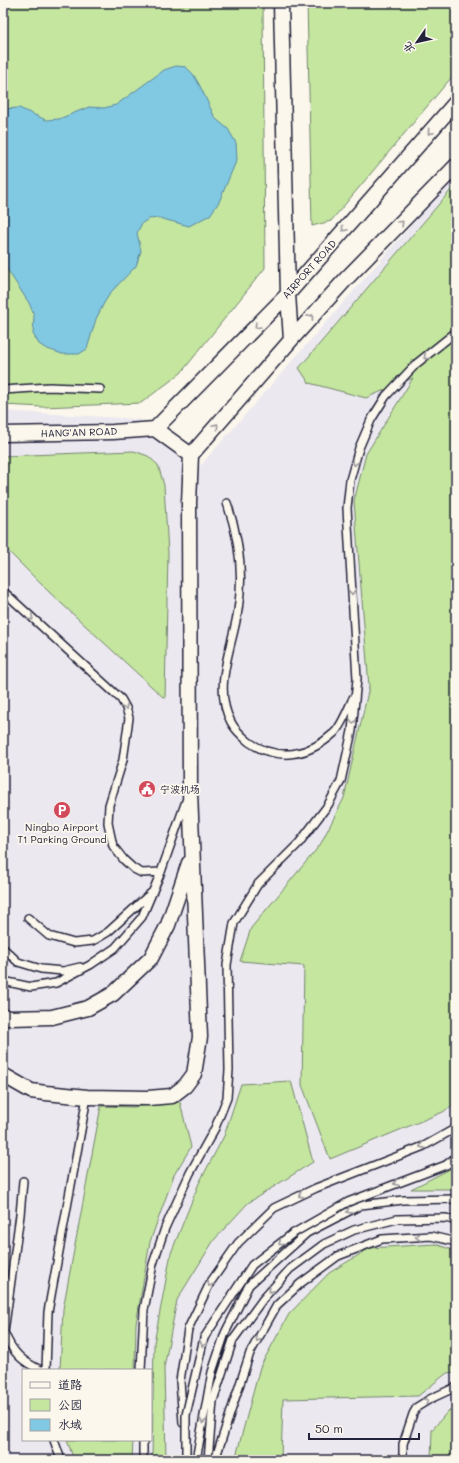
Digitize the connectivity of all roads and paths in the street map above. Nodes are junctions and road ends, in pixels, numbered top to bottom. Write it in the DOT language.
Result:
graph roads {
  1 [pos="281,3"];
  2 [pos="456,102"];
  3 [pos="456,166"];
  4 [pos="288,294"];
  5 [pos="456,332"];
  6 [pos="291,340"];
  7 [pos="100,389"];
  8 [pos="3,390"];
  9 [pos="155,429"];
  10 [pos="3,434"];
  11 [pos="191,455"];
  12 [pos="227,503"];
  13 [pos="3,591"];
  14 [pos="355,695"];
  15 [pos="190,792"];
  16 [pos="192,855"];
  17 [pos="160,872"];
  18 [pos="152,892"];
  19 [pos="28,918"];
  20 [pos="3,948"];
  21 [pos="90,965"];
  22 [pos="3,981"];
  23 [pos="3,1016"];
  24 [pos="3,1075"];
  25 [pos="86,1097"];
  26 [pos="456,1128"];
  27 [pos="456,1157"];
  28 [pos="23,1181"];
  29 [pos="456,1199"];
  30 [pos="456,1221"];
  31 [pos="456,1242"];
  32 [pos="38,1369"];
  33 [pos="46,1369"];
  34 [pos="141,1369"];
  35 [pos="456,1387"];
  36 [pos="54,1441"];
  37 [pos="143,1441"];
  38 [pos="61,1460"];
  39 [pos="143,1460"];
  40 [pos="186,1460"];
  41 [pos="196,1460"];
  42 [pos="208,1460"];
  43 [pos="215,1460"];
  44 [pos="403,1460"];
  1 -- 4 [label="street"];
  2 -- 4 [label="street, AIRPORT ROAD, one-way"];
  6 -- 3 [label="street, one-way"];
  4 -- 6 [label="street"];
  4 -- 9 [label="street, AIRPORT ROAD, one-way"];
  5 -- 14 [label="lane, one-way"];
  11 -- 6 [label="street, one-way"];
  7 -- 8 [label="lane"];
  9 -- 10 [label="street, HANG'AN ROAD"];
  9 -- 11 [label="street"];
  11 -- 15 [label="street"];
  12 -- 14 [label="lane"];
  13 -- 17 [label="lane, one-way"];
  14 -- 34 [label="lane, one-way"];
  15 -- 16 [label="street"];
  15 -- 17 [label="lane"];
  16 -- 23 [label="street"];
  16 -- 25 [label="street"];
  17 -- 18 [label="lane"];
  18 -- 19 [label="lane"];
  18 -- 21 [label="lane"];
  20 -- 21 [label="lane"];
  21 -- 22 [label="lane"];
  24 -- 25 [label="street"];
  25 -- 33 [label="lane"];
  26 -- 40 [label="lane, one-way"];
  27 -- 40 [label="lane, one-way, bridge"];
  28 -- 32 [label="lane"];
  29 -- 41 [label="lane, one-way"];
  30 -- 42 [label="lane, one-way"];
  31 -- 43 [label="lane, one-way"];
  44 -- 35 [label="lane, one-way"];
  36 -- 38 [label="lane"];
  37 -- 39 [label="lane"];
}
